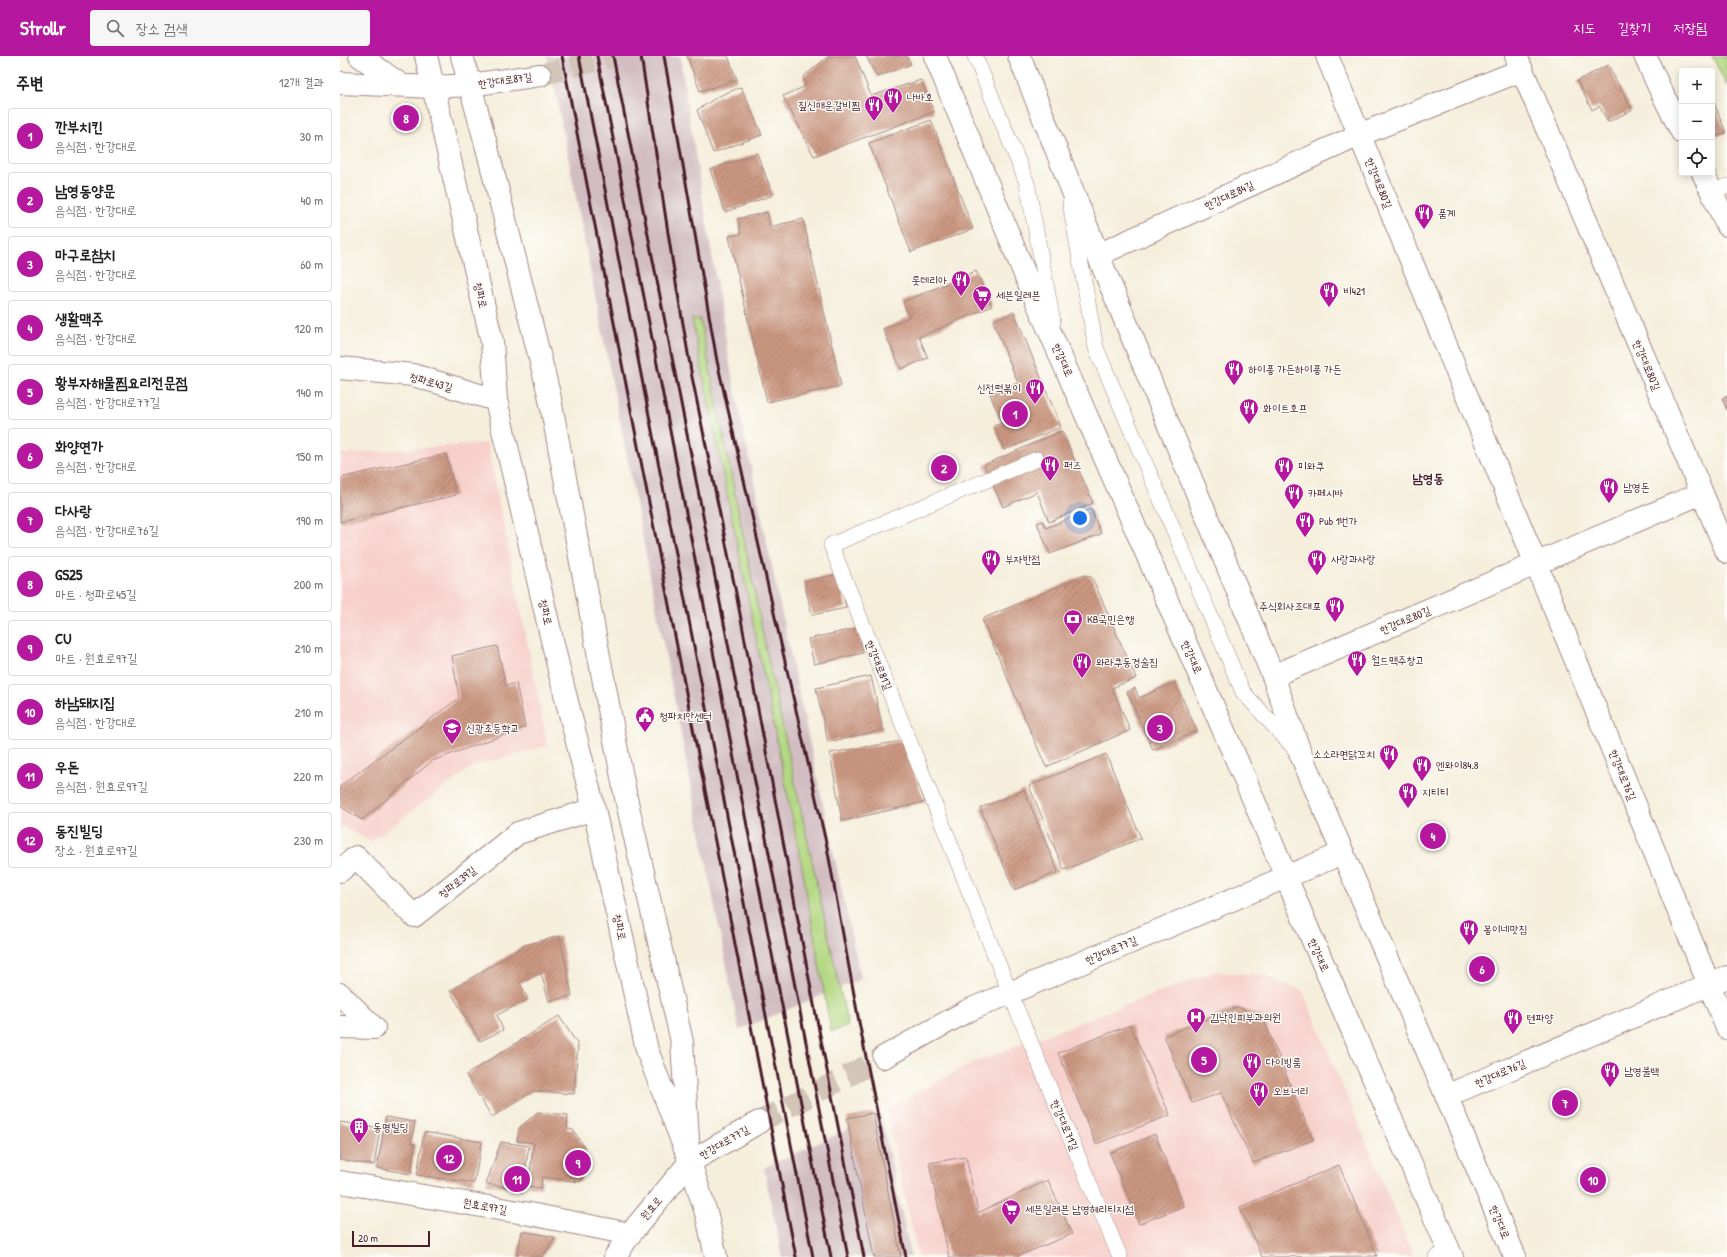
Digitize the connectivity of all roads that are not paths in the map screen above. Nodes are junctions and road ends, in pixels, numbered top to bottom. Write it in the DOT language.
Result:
graph roads {
  1 [pos="360,56"];
  2 [pos="426,56"];
  3 [pos="462,56"];
  4 [pos="935,56"];
  5 [pos="975,56"];
  6 [pos="1019,56"];
  7 [pos="1327,56"];
  8 [pos="1645,56"];
  9 [pos="1519,63"];
  10 [pos="540,75"];
  11 [pos="340,83"];
  12 [pos="401,85"];
  13 [pos="470,85"];
  14 [pos="433,87"];
  15 [pos="1679,126"];
  16 [pos="1359,135"];
  17 [pos="1064,168"];
  18 [pos="1706,176"];
  19 [pos="1720,189"];
  20 [pos="1727,225"];
  21 [pos="1098,255"];
  22 [pos="1058,350"];
  23 [pos="340,368"];
  24 [pos="496,400"];
  25 [pos="1037,459"];
  26 [pos="1702,494"];
  27 [pos="1727,552"];
  28 [pos="1536,564"];
  29 [pos="1273,676"];
  30 [pos="1301,755"];
  31 [pos="594,809"];
  32 [pos="1343,853"];
  33 [pos="340,871"];
  34 [pos="1285,877"];
  35 [pos="1718,981"];
  36 [pos="1010,993"];
  37 [pos="340,994"];
  38 [pos="340,1027"];
  39 [pos="1727,1028"];
  40 [pos="884,1057"];
  41 [pos="1446,1096"];
  42 [pos="759,1122"];
  43 [pos="690,1162"];
  44 [pos="340,1182"];
  45 [pos="630,1234"];
  46 [pos="1446,1255"];
  47 [pos="616,1257"];
  48 [pos="716,1257"];
  49 [pos="1120,1257"];
  50 [pos="1515,1257"];
  1 -- 12 [label="main road"];
  2 -- 14 [label="main road, 청파로"];
  3 -- 13 [label="main road, 청파로"];
  4 -- 22 [label="main road, 한강대로"];
  5 -- 22 [label="lane"];
  6 -- 17 [label="main road, 한강대로"];
  7 -- 16 [label="main road"];
  8 -- 15 [label="main road"];
  9 -- 16 [label="main road, 한강대로84길"];
  9 -- 26 [label="main road, 한강대로80길"];
  10 -- 13 [label="main road, 한강대로87길"];
  11 -- 12 [label="main road, 한강대로87길"];
  12 -- 14 [label="main road, 한강대로87길"];
  13 -- 14 [label="main road, 한강대로87길"];
  13 -- 43 [label="main road, 청파로"];
  14 -- 24 [label="main road, 청파로"];
  16 -- 21 [label="main road, 한강대로84길"];
  16 -- 28 [label="main road, 한강대로80길"];
  17 -- 21 [label="main road, 한강대로"];
  17 -- 30 [label="lane"];
  18 -- 19 [label="main road"];
  19 -- 20 [label="main road"];
  21 -- 29 [label="main road, 한강대로"];
  22 -- 34 [label="main road, 한강대로"];
  23 -- 24 [label="main road, 청파로43길"];
  24 -- 31 [label="main road, 청파로"];
  25 -- 36 [label="lane, 한강대로81길"];
  26 -- 27 [label="main road"];
  26 -- 28 [label="main road, 한강대로80길"];
  28 -- 29 [label="main road, 한강대로80길"];
  28 -- 35 [label="main road, 한강대로76길"];
  29 -- 30 [label="main road, 한강대로"];
  30 -- 32 [label="main road, 한강대로"];
  31 -- 33 [label="main road, 청파로39길"];
  31 -- 43 [label="main road, 청파로"];
  32 -- 34 [label="main road, 한강대로77길"];
  32 -- 41 [label="main road, 한강대로"];
  34 -- 36 [label="main road, 한강대로77길"];
  34 -- 46 [label="main road, 한강대로"];
  35 -- 39 [label="main road"];
  35 -- 41 [label="main road, 한강대로76길"];
  36 -- 40 [label="main road, 한강대로77길"];
  36 -- 49 [label="lane, 한강대로71길"];
  37 -- 38 [label="main road"];
  41 -- 50 [label="main road, 한강대로"];
  42 -- 43 [label="main road, 한강대로77길"];
  43 -- 45 [label="main road, 원효로"];
  43 -- 48 [label="main road, 청파로"];
  44 -- 45 [label="main road, 원효로97길"];
  45 -- 47 [label="main road, 원효로"];
}
